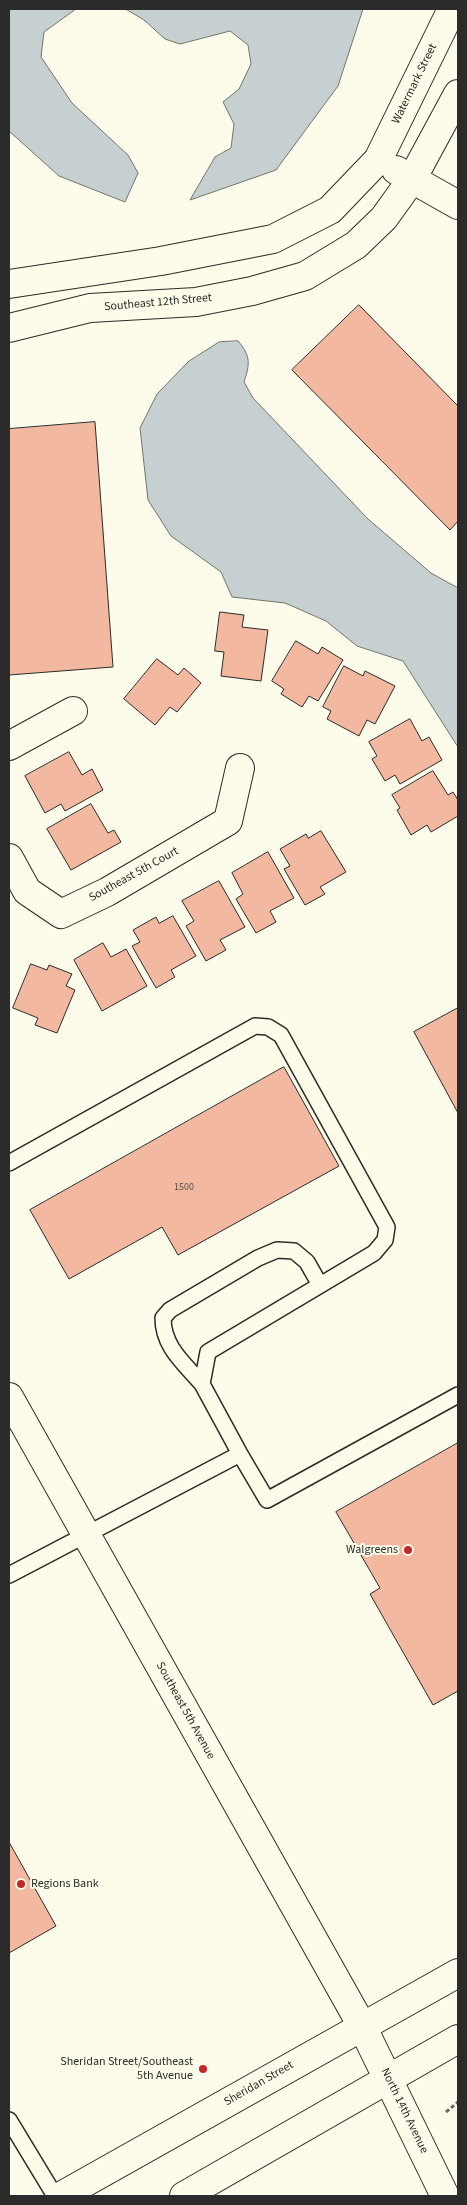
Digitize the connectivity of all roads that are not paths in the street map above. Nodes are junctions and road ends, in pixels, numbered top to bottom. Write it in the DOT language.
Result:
graph roads {
  1 [pos="452,9"];
  2 [pos="458,94"];
  3 [pos="378,160"];
  4 [pos="412,179"];
  5 [pos="458,205"];
  6 [pos="9,284"];
  7 [pos="9,328"];
  8 [pos="73,711"];
  9 [pos="9,746"];
  10 [pos="240,768"];
  11 [pos="9,858"];
  12 [pos="9,1163"];
  13 [pos="320,1285"];
  14 [pos="202,1384"];
  15 [pos="458,1394"];
  16 [pos="9,1396"];
  17 [pos="240,1454"];
  18 [pos="86,1535"];
  19 [pos="9,1575"];
  20 [pos="458,1973"];
  21 [pos="362,2026"];
  22 [pos="458,2039"];
  23 [pos="388,2078"];
  24 [pos="9,2120"];
  25 [pos="55,2196"];
  26 [pos="61,2196"];
  27 [pos="184,2196"];
  28 [pos="445,2196"];
  1 -- 3 [label="street, Watermark Street"];
  2 -- 4 [label="street, Southeast 12th Street"];
  3 -- 4 [label="street"];
  3 -- 6 [label="street"];
  4 -- 5 [label="street"];
  4 -- 7 [label="street, Southeast 12th Street"];
  8 -- 9 [label="street"];
  10 -- 11 [label="street, Southeast 5th Court"];
  12 -- 13 [label="lane"];
  13 -- 14 [label="lane"];
  13 -- 14 [label="lane"];
  14 -- 17 [label="lane"];
  15 -- 17 [label="lane"];
  16 -- 18 [label="street, Southeast 5th Avenue"];
  17 -- 18 [label="lane"];
  18 -- 19 [label="lane"];
  18 -- 21 [label="street, Southeast 5th Avenue"];
  20 -- 21 [label="street, Sheridan Street"];
  21 -- 23 [label="street, North 14th Avenue"];
  21 -- 26 [label="street, Sheridan Street"];
  22 -- 23 [label="street"];
  23 -- 27 [label="street"];
  23 -- 28 [label="street, North 14th Avenue"];
  24 -- 25 [label="lane"];
}
